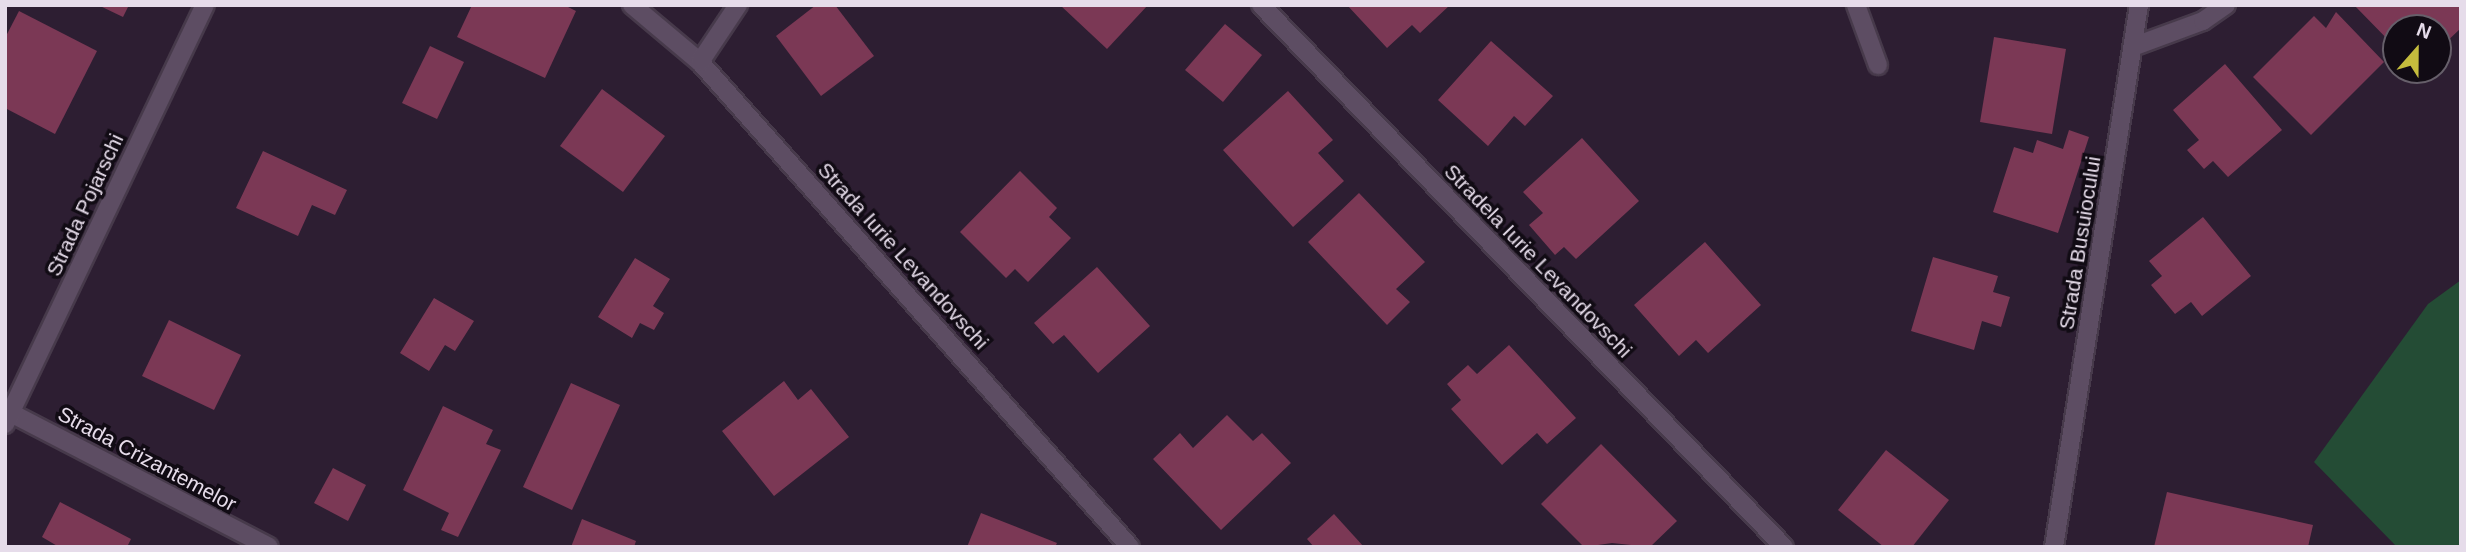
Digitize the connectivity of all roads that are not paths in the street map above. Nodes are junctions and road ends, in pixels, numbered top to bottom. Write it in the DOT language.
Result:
graph roads {
  1 [pos="205,5"];
  2 [pos="632,5"];
  3 [pos="738,5"];
  4 [pos="1261,5"];
  5 [pos="1856,5"];
  6 [pos="2139,5"];
  7 [pos="2226,5"];
  8 [pos="2135,46"];
  9 [pos="700,62"];
  10 [pos="1878,65"];
  11 [pos="7,416"];
  12 [pos="269,547"];
  13 [pos="1130,547"];
  14 [pos="1784,547"];
  15 [pos="2054,547"];
  1 -- 11 [label="street, Strada Pojarschi"];
  2 -- 9 [label="street, Strada Iurie Levandovschi"];
  3 -- 9 [label="street"];
  4 -- 14 [label="street, Stradela Iurie Levandovschi"];
  5 -- 10 [label="street"];
  6 -- 8 [label="street, Strada Busuiocului"];
  7 -- 8 [label="street"];
  8 -- 15 [label="street, Strada Busuiocului"];
  9 -- 13 [label="street, Strada Iurie Levandovschi"];
  11 -- 12 [label="street, Strada Crizantemelor"];
}
